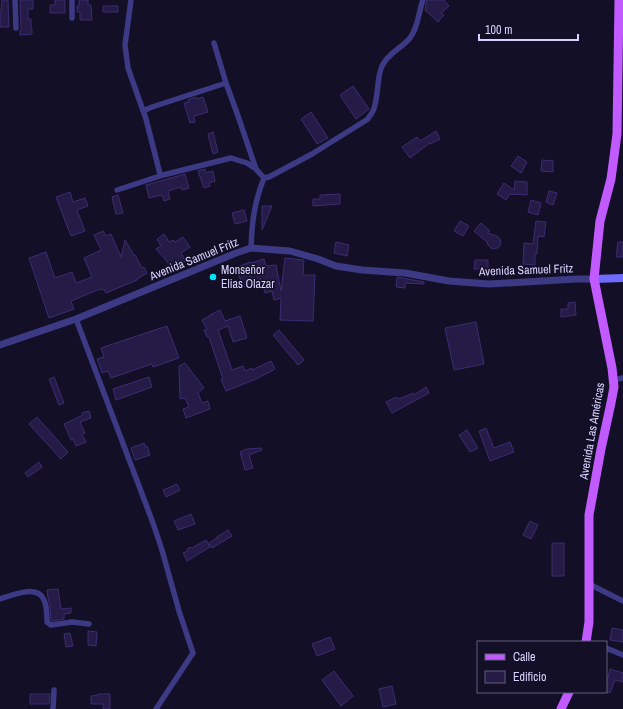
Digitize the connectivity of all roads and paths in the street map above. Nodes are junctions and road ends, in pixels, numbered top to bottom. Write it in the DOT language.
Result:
graph roads {
  1 [pos="15,0"];
  2 [pos="72,0"];
  3 [pos="131,0"];
  4 [pos="423,0"];
  5 [pos="619,0"];
  6 [pos="72,18"];
  7 [pos="16,28"];
  8 [pos="214,43"];
  9 [pos="226,83"];
  10 [pos="143,111"];
  11 [pos="256,169"];
  12 [pos="162,176"];
  13 [pos="264,178"];
  14 [pos="117,190"];
  15 [pos="251,248"];
  16 [pos="623,278"];
  17 [pos="594,279"];
  18 [pos="76,319"];
  19 [pos="0,345"];
  20 [pos="623,378"];
  21 [pos="613,380"];
  22 [pos="589,584"];
  23 [pos="0,599"];
  24 [pos="623,602"];
  25 [pos="89,624"];
  26 [pos="588,641"];
  27 [pos="607,648"];
  28 [pos="623,654"];
  29 [pos="54,690"];
  30 [pos="570,693"];
  31 [pos="53,709"];
  32 [pos="156,709"];
  33 [pos="562,709"];
  1 -- 7 [label="street"];
  2 -- 6 [label="street"];
  3 -- 10 [label="street"];
  4 -- 13 [label="street"];
  5 -- 17 [label="main road, Avenida Las Américas"];
  8 -- 9 [label="street"];
  9 -- 10 [label="street"];
  9 -- 11 [label="street"];
  10 -- 12 [label="street"];
  11 -- 12 [label="street"];
  11 -- 13 [label="street"];
  12 -- 14 [label="street"];
  13 -- 15 [label="street"];
  15 -- 17 [label="street, Avenida Samuel Fritz"];
  15 -- 18 [label="street, Avenida Samuel Fritz"];
  16 -- 17 [label="main road"];
  17 -- 21 [label="main road, Avenida Las Américas"];
  18 -- 19 [label="street, Avenida Samuel Fritz"];
  18 -- 32 [label="street"];
  20 -- 21 [label="street"];
  21 -- 22 [label="main road, Avenida Las Américas"];
  22 -- 24 [label="street"];
  22 -- 26 [label="main road, Avenida Las Américas"];
  23 -- 25 [label="street"];
  27 -- 28 [label="street"];
  29 -- 31 [label="street"];
  30 -- 33 [label="main road"];
}
